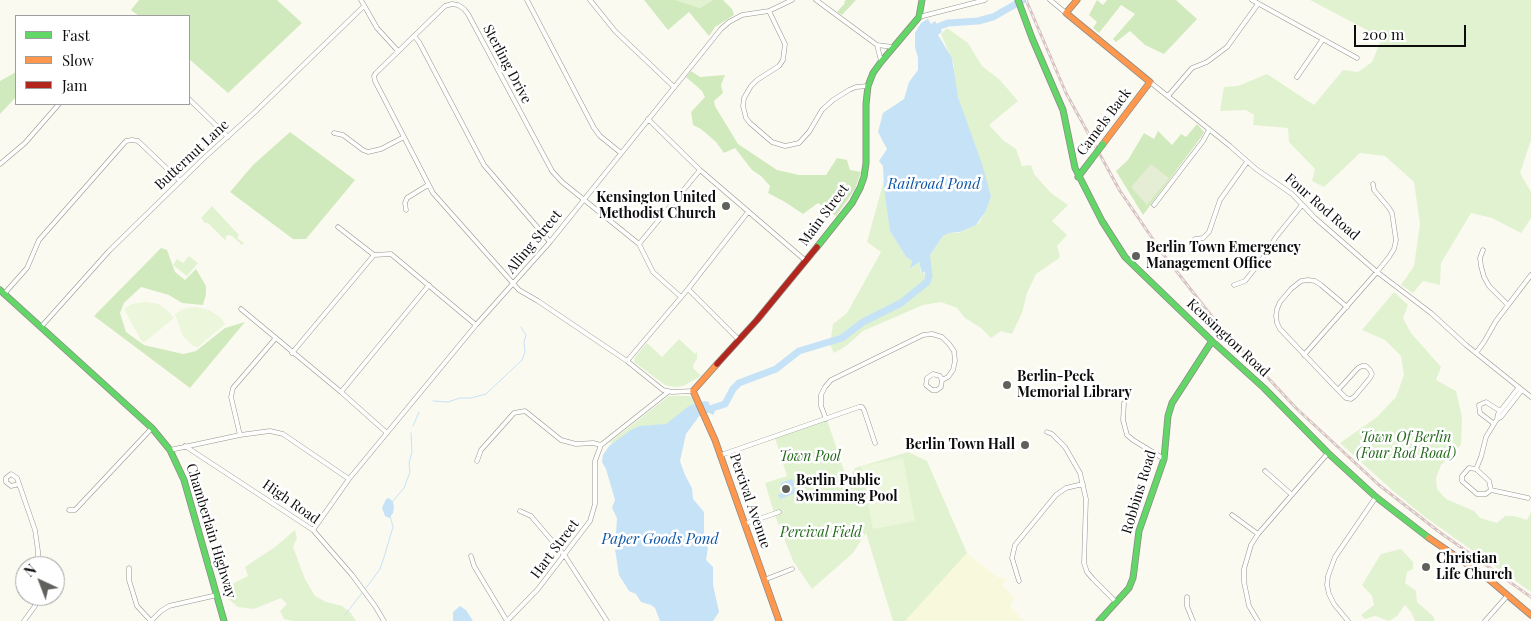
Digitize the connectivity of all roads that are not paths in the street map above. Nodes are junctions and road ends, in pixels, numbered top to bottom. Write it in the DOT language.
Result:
graph roads {
  1 [pos="361,0"];
  2 [pos="527,0"];
  3 [pos="590,0"];
  4 [pos="792,0"];
  5 [pos="816,0"];
  6 [pos="922,0"];
  7 [pos="985,0"];
  8 [pos="1018,0"];
  9 [pos="1050,0"];
  10 [pos="1077,0"];
  11 [pos="1252,0"];
  12 [pos="1258,4"];
  13 [pos="364,6"];
  14 [pos="769,11"];
  15 [pos="1066,13"];
  16 [pos="919,16"];
  17 [pos="414,36"];
  18 [pos="1323,39"];
  19 [pos="877,45"];
  20 [pos="893,47"];
  21 [pos="398,51"];
  22 [pos="1357,58"];
  23 [pos="881,62"];
  24 [pos="1297,77"];
  25 [pos="1150,82"];
  26 [pos="868,86"];
  27 [pos="674,87"];
  28 [pos="1168,96"];
  29 [pos="190,100"];
  30 [pos="58,105"];
  31 [pos="648,119"];
  32 [pos="1209,130"];
  33 [pos="334,133"];
  34 [pos="228,137"];
  35 [pos="404,137"];
  36 [pos="621,153"];
  37 [pos="1247,162"];
  38 [pos="0,164"];
  39 [pos="700,170"];
  40 [pos="1078,177"];
  41 [pos="180,181"];
  42 [pos="1373,184"];
  43 [pos="428,185"];
  44 [pos="584,200"];
  45 [pos="1154,205"];
  46 [pos="1302,205"];
  47 [pos="406,210"];
  48 [pos="748,212"];
  49 [pos="338,227"];
  50 [pos="1195,239"];
  51 [pos="550,242"];
  52 [pos="639,244"];
  53 [pos="1483,250"];
  54 [pos="374,255"];
  55 [pos="806,261"];
  56 [pos="1377,272"];
  57 [pos="1531,275"];
  58 [pos="513,284"];
  59 [pos="429,285"];
  60 [pos="1234,285"];
  61 [pos="688,289"];
  62 [pos="2,292"];
  63 [pos="681,297"];
  64 [pos="1508,306"];
  65 [pos="1347,307"];
  66 [pos="241,309"];
  67 [pos="476,325"];
  68 [pos="41,327"];
  69 [pos="275,338"];
  70 [pos="740,340"];
  71 [pos="1212,341"];
  72 [pos="292,353"];
  73 [pos="1476,353"];
  74 [pos="1304,355"];
  75 [pos="627,361"];
  76 [pos="942,380"];
  77 [pos="1520,388"];
  78 [pos="1338,390"];
  79 [pos="693,391"];
  80 [pos="341,392"];
  81 [pos="668,392"];
  82 [pos="1531,397"];
  83 [pos="1124,403"];
  84 [pos="1500,411"];
  85 [pos="826,419"];
  86 [pos="1497,419"];
  87 [pos="1494,423"];
  88 [pos="152,428"];
  89 [pos="1046,432"];
  90 [pos="387,433"];
  91 [pos="240,435"];
  92 [pos="875,443"];
  93 [pos="601,445"];
  94 [pos="185,446"];
  95 [pos="170,450"];
  96 [pos="1328,453"];
  97 [pos="721,455"];
  98 [pos="1164,459"];
  99 [pos="477,461"];
  100 [pos="1476,468"];
  101 [pos="1265,472"];
  102 [pos="349,479"];
  103 [pos="19,484"];
  104 [pos="1083,484"];
  105 [pos="1491,490"];
  106 [pos="1291,494"];
  107 [pos="1376,497"];
  108 [pos="1528,498"];
  109 [pos="69,510"];
  110 [pos="520,511"];
  111 [pos="779,512"];
  112 [pos="1232,516"];
  113 [pos="744,524"];
  114 [pos="313,530"];
  115 [pos="1258,534"];
  116 [pos="38,556"];
  117 [pos="471,556"];
  118 [pos="565,556"];
  119 [pos="130,568"];
  120 [pos="792,568"];
  121 [pos="764,580"];
  122 [pos="1019,581"];
  123 [pos="217,595"];
  124 [pos="1508,595"];
  125 [pos="1187,597"];
  126 [pos="1116,602"];
  127 [pos="35,606"];
  128 [pos="1531,615"];
  129 [pos="24,621"];
  130 [pos="151,621"];
  131 [pos="224,621"];
  132 [pos="384,621"];
  133 [pos="507,621"];
  134 [pos="607,621"];
  135 [pos="779,621"];
  136 [pos="1099,621"];
  137 [pos="1193,621"];
  138 [pos="1258,621"];
  139 [pos="1348,621"];
  140 [pos="1485,621"];
  1 -- 13 [label="street"];
  2 -- 36 [label="street"];
  3 -- 27 [label="street"];
  4 -- 14 [label="street, Alling Street"];
  5 -- 19 [label="street"];
  6 -- 16 [label="street, Main Street"];
  7 -- 16 [label="street"];
  8 -- 40 [label="street, Kensington Road"];
  9 -- 15 [label="street, Four Rod Road"];
  10 -- 15 [label="street"];
  11 -- 12 [label="street"];
  12 -- 18 [label="street"];
  12 -- 28 [label="street"];
  13 -- 21 [label="street"];
  13 -- 34 [label="street, Butternut Lane"];
  14 -- 26 [label="street"];
  14 -- 27 [label="street, Alling Street"];
  15 -- 25 [label="street, Four Rod Road"];
  16 -- 20 [label="street, Main Street"];
  17 -- 21 [label="street, Sterling Drive"];
  17 -- 44 [label="street, Sterling Drive"];
  17 -- 51 [label="street"];
  18 -- 22 [label="street"];
  18 -- 24 [label="street"];
  19 -- 20 [label="street"];
  19 -- 23 [label="street"];
  20 -- 23 [label="street, Main Street"];
  21 -- 35 [label="street, Sterling Drive"];
  23 -- 26 [label="street, Main Street"];
  25 -- 28 [label="street, Four Rod Road"];
  25 -- 40 [label="street, Camels Back, bridge"];
  26 -- 55 [label="street, Main Street"];
  27 -- 31 [label="street, Alling Street"];
  28 -- 32 [label="street, Four Rod Road"];
  29 -- 34 [label="street"];
  30 -- 38 [label="street"];
  31 -- 36 [label="street, Alling Street"];
  31 -- 39 [label="street"];
  32 -- 37 [label="street, Four Rod Road"];
  32 -- 45 [label="street"];
  33 -- 35 [label="street"];
  34 -- 41 [label="street, Butternut Lane"];
  35 -- 43 [label="street"];
  36 -- 44 [label="street, Alling Street"];
  37 -- 46 [label="street, Four Rod Road"];
  37 -- 50 [label="street"];
  39 -- 48 [label="street"];
  39 -- 52 [label="street"];
  40 -- 71 [label="street, Kensington Road"];
  41 -- 62 [label="street"];
  41 -- 68 [label="street, Butternut Lane"];
  42 -- 56 [label="street"];
  43 -- 47 [label="street"];
  43 -- 58 [label="street"];
  44 -- 51 [label="street, Alling Street"];
  44 -- 52 [label="street"];
  46 -- 56 [label="street, Four Rod Road"];
  46 -- 60 [label="street"];
  48 -- 55 [label="street"];
  48 -- 61 [label="street"];
  49 -- 54 [label="street"];
  51 -- 58 [label="street, Alling Street"];
  52 -- 63 [label="street"];
  53 -- 64 [label="street"];
  54 -- 59 [label="street"];
  54 -- 72 [label="street"];
  55 -- 70 [label="street, Main Street"];
  56 -- 65 [label="street"];
  56 -- 73 [label="street, Four Rod Road"];
  57 -- 64 [label="street"];
  58 -- 67 [label="street, Alling Street"];
  58 -- 75 [label="street"];
  59 -- 67 [label="street"];
  59 -- 80 [label="street"];
  61 -- 63 [label="street"];
  61 -- 70 [label="street"];
  62 -- 68 [label="street"];
  63 -- 75 [label="street"];
  64 -- 73 [label="street"];
  65 -- 74 [label="street"];
  65 -- 74 [label="street"];
  66 -- 69 [label="street"];
  67 -- 90 [label="street, Alling Street"];
  68 -- 88 [label="street"];
  69 -- 72 [label="street"];
  69 -- 91 [label="street"];
  70 -- 79 [label="street, Main Street"];
  71 -- 96 [label="street, Kensington Road"];
  71 -- 98 [label="street, Robbins Road"];
  72 -- 80 [label="street"];
  73 -- 77 [label="street, Four Rod Road"];
  74 -- 78 [label="street"];
  75 -- 81 [label="street"];
  76 -- 76 [label="street"];
  76 -- 85 [label="street"];
  77 -- 82 [label="street, Four Rod Road"];
  77 -- 84 [label="street"];
  77 -- 86 [label="street"];
  78 -- 78 [label="street"];
  79 -- 81 [label="street"];
  79 -- 97 [label="street, Percival Avenue"];
  80 -- 90 [label="street"];
  81 -- 93 [label="street"];
  83 -- 98 [label="street"];
  84 -- 86 [label="street"];
  84 -- 87 [label="street"];
  85 -- 92 [label="street"];
  85 -- 97 [label="street"];
  86 -- 87 [label="street"];
  87 -- 100 [label="street"];
  88 -- 95 [label="street"];
  88 -- 109 [label="street"];
  89 -- 104 [label="street"];
  90 -- 102 [label="street, Alling Street"];
  91 -- 94 [label="street"];
  91 -- 102 [label="street"];
  93 -- 99 [label="street"];
  93 -- 118 [label="street, Hart Street"];
  94 -- 95 [label="street"];
  94 -- 114 [label="street, High Road"];
  95 -- 123 [label="street, Chamberlain Highway"];
  96 -- 106 [label="street"];
  96 -- 107 [label="street, Kensington Road"];
  97 -- 113 [label="street, Percival Avenue"];
  98 -- 126 [label="street, Robbins Road"];
  100 -- 105 [label="street"];
  100 -- 105 [label="street"];
  101 -- 106 [label="street"];
  102 -- 114 [label="street, Alling Street"];
  103 -- 116 [label="street"];
  104 -- 122 [label="street"];
  104 -- 126 [label="street"];
  105 -- 108 [label="street"];
  106 -- 115 [label="street"];
  107 -- 124 [label="street, Kensington Road"];
  107 -- 139 [label="street"];
  110 -- 118 [label="street"];
  111 -- 113 [label="street"];
  112 -- 115 [label="street"];
  113 -- 121 [label="street, Percival Avenue"];
  114 -- 132 [label="street, High Road"];
  115 -- 138 [label="street"];
  117 -- 133 [label="street"];
  118 -- 133 [label="street, Hart Street"];
  118 -- 134 [label="street"];
  119 -- 130 [label="street"];
  120 -- 121 [label="street"];
  121 -- 135 [label="street, Percival Avenue"];
  123 -- 130 [label="street"];
  123 -- 131 [label="street, Chamberlain Highway"];
  124 -- 128 [label="street, Kensington Road"];
  124 -- 140 [label="street"];
  125 -- 137 [label="street"];
  126 -- 136 [label="street, Robbins Road"];
  127 -- 129 [label="street"];
}
